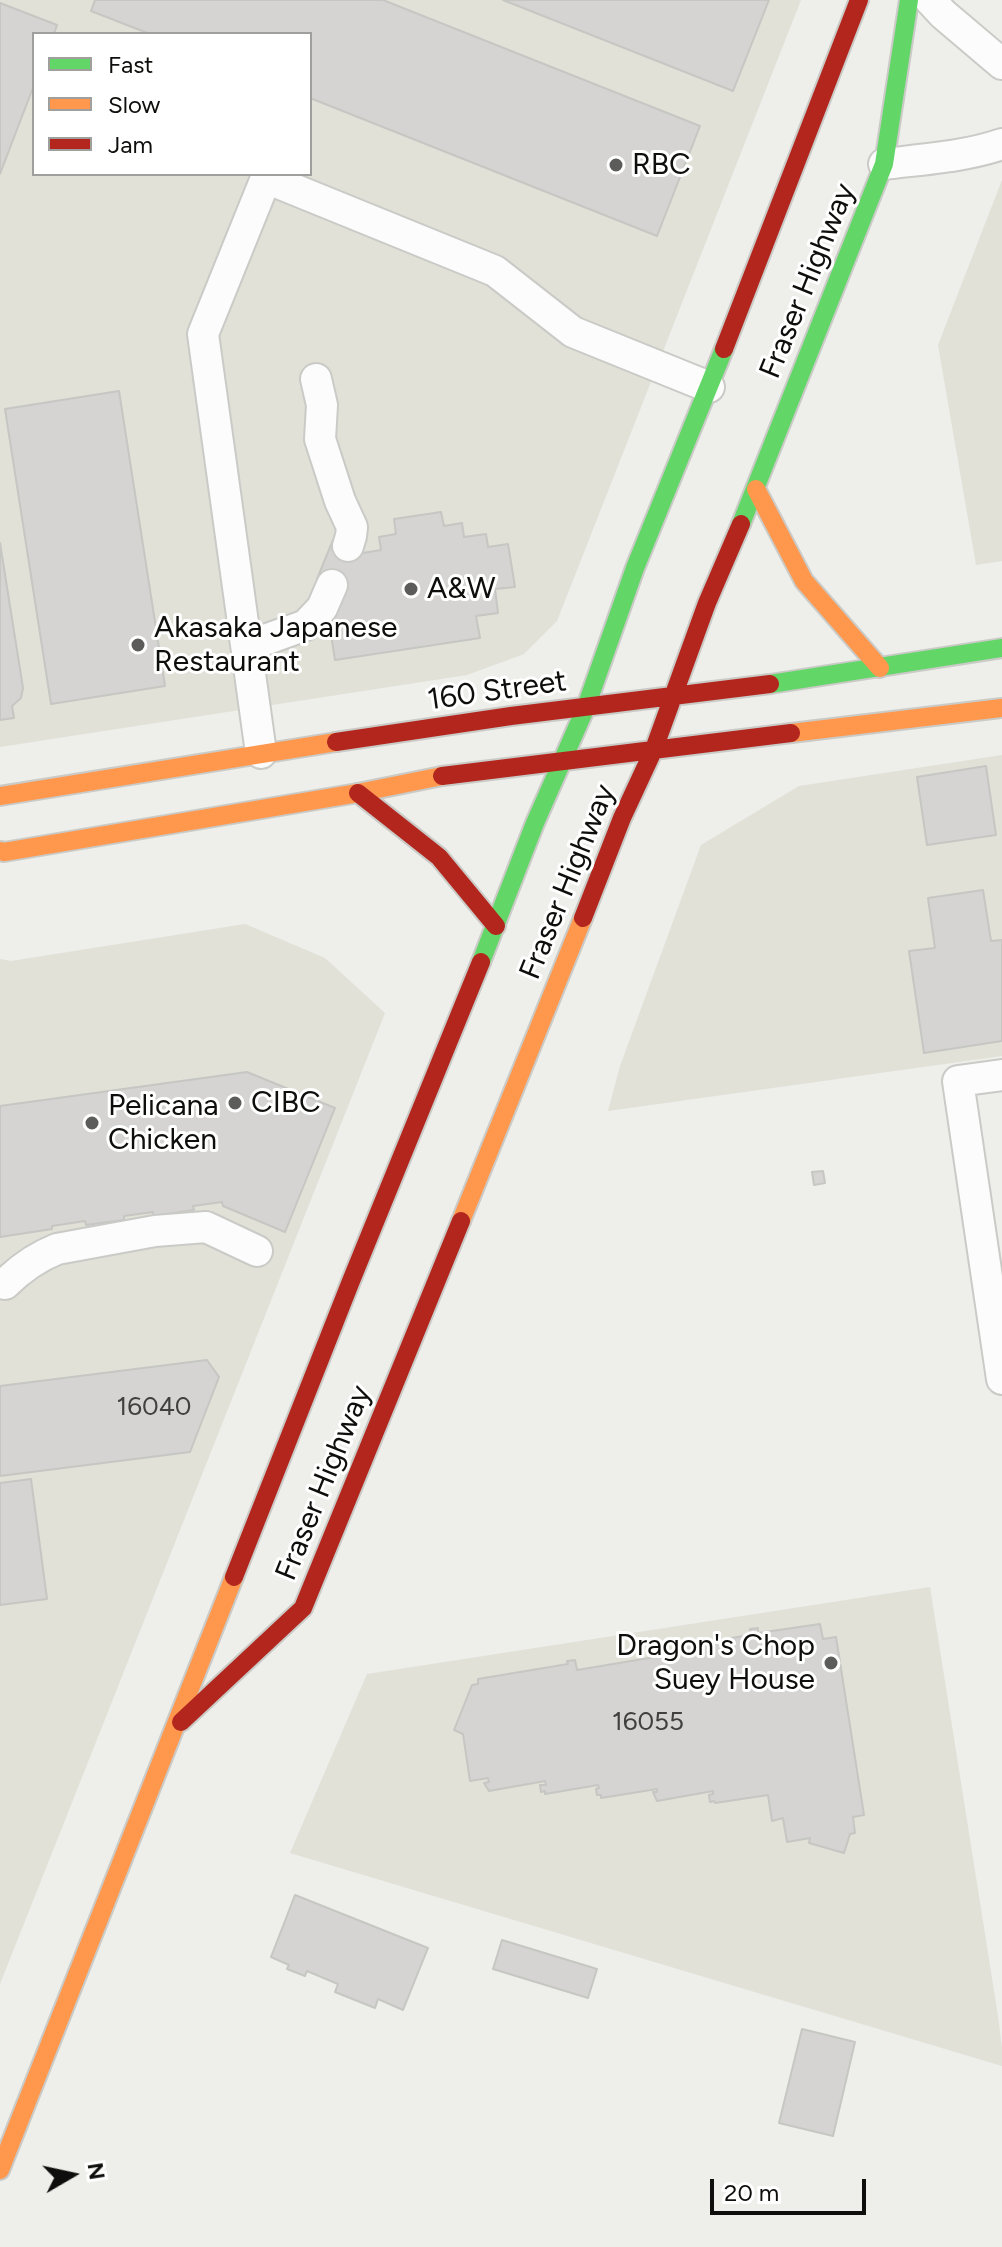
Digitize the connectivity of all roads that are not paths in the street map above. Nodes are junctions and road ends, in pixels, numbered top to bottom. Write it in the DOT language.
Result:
graph roads {
  1 [pos="859,0"];
  2 [pos="909,0"];
  3 [pos="930,0"];
  4 [pos="1002,64"];
  5 [pos="1002,144"];
  6 [pos="884,164"];
  7 [pos="316,379"];
  8 [pos="709,387"];
  9 [pos="756,489"];
  10 [pos="348,546"];
  11 [pos="332,585"];
  12 [pos="248,646"];
  13 [pos="1002,648"];
  14 [pos="880,668"];
  15 [pos="674,697"];
  16 [pos="586,707"];
  17 [pos="1002,708"];
  18 [pos="654,749"];
  19 [pos="261,753"];
  20 [pos="562,760"];
  21 [pos="358,793"];
  22 [pos="0,796"];
  23 [pos="0,851"];
  24 [pos="496,926"];
  25 [pos="1002,1075"];
  26 [pos="257,1251"];
  27 [pos="5,1284"];
  28 [pos="1002,1379"];
  29 [pos="173,1730"];
  30 [pos="0,2170"];
  1 -- 8 [label="main road, Fraser Highway"];
  2 -- 6 [label="main road, Fraser Highway"];
  3 -- 4 [label="lane"];
  5 -- 6 [label="lane"];
  6 -- 9 [label="main road, Fraser Highway"];
  7 -- 10 [label="lane"];
  8 -- 12 [label="lane"];
  8 -- 16 [label="main road, Fraser Highway"];
  9 -- 14 [label="main road"];
  9 -- 15 [label="main road, Fraser Highway"];
  11 -- 12 [label="lane"];
  12 -- 19 [label="lane"];
  13 -- 14 [label="main road, 160 Street"];
  14 -- 15 [label="main road, 160 Street"];
  15 -- 16 [label="main road, 160 Street"];
  15 -- 18 [label="main road, Fraser Highway"];
  16 -- 19 [label="main road, 160 Street"];
  16 -- 20 [label="main road, Fraser Highway"];
  17 -- 18 [label="main road"];
  18 -- 20 [label="main road"];
  18 -- 29 [label="main road, Fraser Highway"];
  19 -- 22 [label="main road, 160 Street"];
  20 -- 21 [label="main road"];
  20 -- 24 [label="main road, Fraser Highway"];
  21 -- 23 [label="main road"];
  21 -- 24 [label="main road"];
  24 -- 29 [label="main road, Fraser Highway"];
  25 -- 28 [label="lane"];
  26 -- 27 [label="lane"];
  29 -- 30 [label="main road, Fraser Highway"];
}
